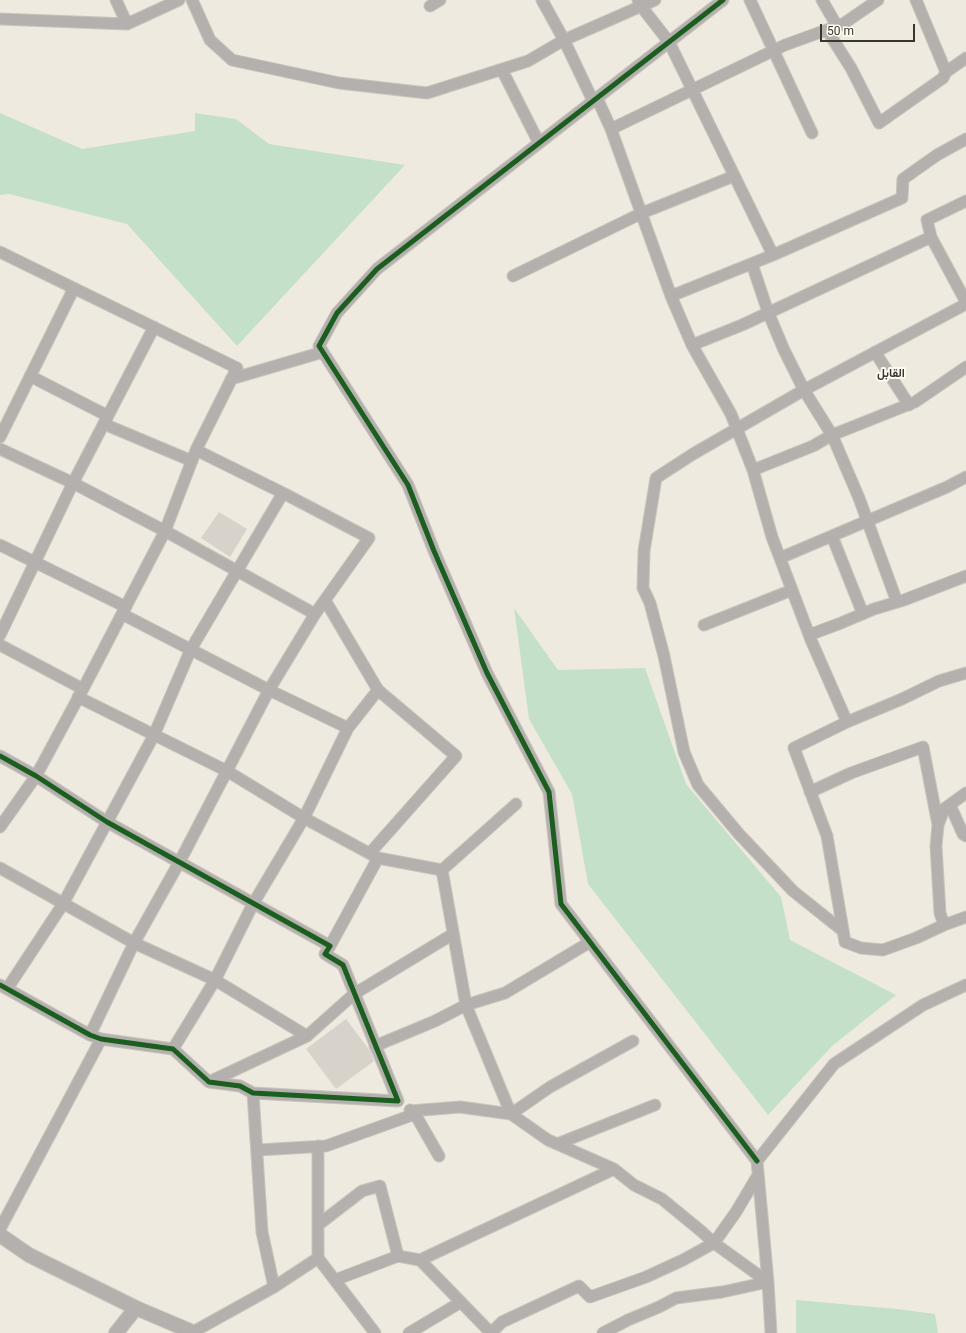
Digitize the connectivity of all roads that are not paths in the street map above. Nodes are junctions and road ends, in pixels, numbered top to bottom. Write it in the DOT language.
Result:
graph roads {
  1 [pos="116,0"];
  2 [pos="179,0"];
  3 [pos="192,0"];
  4 [pos="440,0"];
  5 [pos="542,0"];
  6 [pos="655,0"];
  7 [pos="723,0"];
  8 [pos="750,0"];
  9 [pos="822,0"];
  10 [pos="878,0"];
  11 [pos="916,0"];
  12 [pos="640,3"];
  13 [pos="430,6"];
  14 [pos="0,19"];
  15 [pos="128,24"];
  16 [pos="832,28"];
  17 [pos="564,40"];
  18 [pos="669,42"];
  19 [pos="774,51"];
  20 [pos="964,63"];
  21 [pos="502,70"];
  22 [pos="946,72"];
  23 [pos="692,90"];
  24 [pos="595,99"];
  25 [pos="611,130"];
  26 [pos="812,133"];
  27 [pos="966,139"];
  28 [pos="539,143"];
  29 [pos="734,176"];
  30 [pos="966,201"];
  31 [pos="642,213"];
  32 [pos="931,237"];
  33 [pos="0,252"];
  34 [pos="773,255"];
  35 [pos="752,264"];
  36 [pos="513,276"];
  37 [pos="74,288"];
  38 [pos="671,296"];
  39 [pos="966,303"];
  40 [pos="768,312"];
  41 [pos="154,327"];
  42 [pos="692,346"];
  43 [pos="323,352"];
  44 [pos="875,352"];
  45 [pos="966,367"];
  46 [pos="30,376"];
  47 [pos="231,379"];
  48 [pos="804,390"];
  49 [pos="909,404"];
  50 [pos="106,420"];
  51 [pos="736,430"];
  52 [pos="832,435"];
  53 [pos="0,437"];
  54 [pos="0,449"];
  55 [pos="196,450"];
  56 [pos="192,462"];
  57 [pos="753,470"];
  58 [pos="966,476"];
  59 [pos="73,483"];
  60 [pos="283,493"];
  61 [pos="868,521"];
  62 [pos="165,531"];
  63 [pos="832,536"];
  64 [pos="0,545"];
  65 [pos="780,558"];
  66 [pos="35,561"];
  67 [pos="238,572"];
  68 [pos="966,576"];
  69 [pos="792,590"];
  70 [pos="325,600"];
  71 [pos="897,602"];
  72 [pos="124,610"];
  73 [pos="315,614"];
  74 [pos="863,614"];
  75 [pos="704,625"];
  76 [pos="0,634"];
  77 [pos="810,635"];
  78 [pos="0,645"];
  79 [pos="191,649"];
  80 [pos="966,673"];
  81 [pos="269,690"];
  82 [pos="378,690"];
  83 [pos="81,693"];
  84 [pos="847,722"];
  85 [pos="348,728"];
  86 [pos="154,735"];
  87 [pos="0,756"];
  88 [pos="227,771"];
  89 [pos="36,776"];
  90 [pos="810,792"];
  91 [pos="966,794"];
  92 [pos="516,804"];
  93 [pos="950,805"];
  94 [pos="304,818"];
  95 [pos="107,822"];
  96 [pos="938,824"];
  97 [pos="0,827"];
  98 [pos="966,836"];
  99 [pos="374,856"];
  100 [pos="180,861"];
  101 [pos="0,868"];
  102 [pos="442,870"];
  103 [pos="63,904"];
  104 [pos="253,904"];
  105 [pos="966,917"];
  106 [pos="944,925"];
  107 [pos="844,931"];
  108 [pos="453,934"];
  109 [pos="590,942"];
  110 [pos="134,943"];
  111 [pos="330,946"];
  112 [pos="215,980"];
  113 [pos="966,986"];
  114 [pos="3,987"];
  115 [pos="354,994"];
  116 [pos="466,1005"];
  117 [pos="90,1035"];
  118 [pos="307,1036"];
  119 [pos="101,1039"];
  120 [pos="633,1041"];
  121 [pos="375,1046"];
  122 [pos="173,1049"];
  123 [pos="209,1082"];
  124 [pos="253,1094"];
  125 [pos="398,1101"];
  126 [pos="655,1105"];
  127 [pos="413,1112"];
  128 [pos="511,1114"];
  129 [pos="557,1144"];
  130 [pos="318,1146"];
  131 [pos="258,1150"];
  132 [pos="438,1156"];
  133 [pos="757,1161"];
  134 [pos="614,1169"];
  135 [pos="758,1175"];
  136 [pos="318,1225"];
  137 [pos="0,1229"];
  138 [pos="0,1235"];
  139 [pos="714,1243"];
  140 [pos="398,1256"];
  141 [pos="318,1258"];
  142 [pos="420,1260"];
  143 [pos="335,1280"];
  144 [pos="768,1282"];
  145 [pos="274,1287"];
  146 [pos="461,1302"];
  147 [pos="136,1308"];
  148 [pos="116,1333"];
  149 [pos="194,1333"];
  150 [pos="375,1333"];
  151 [pos="409,1333"];
  152 [pos="491,1333"];
  153 [pos="604,1333"];
  154 [pos="771,1333"];
  1 -- 15 [label="street"];
  2 -- 15 [label="street"];
  3 -- 21 [label="street"];
  4 -- 13 [label="street"];
  5 -- 17 [label="street"];
  6 -- 12 [label="street"];
  7 -- 18 [label="street"];
  8 -- 19 [label="street"];
  9 -- 16 [label="street"];
  10 -- 16 [label="street"];
  11 -- 22 [label="street"];
  12 -- 17 [label="street"];
  12 -- 18 [label="street"];
  14 -- 15 [label="street"];
  16 -- 19 [label="street"];
  16 -- 22 [label="street"];
  17 -- 21 [label="street"];
  17 -- 24 [label="street"];
  18 -- 23 [label="street"];
  18 -- 24 [label="street"];
  19 -- 23 [label="street"];
  19 -- 26 [label="street"];
  20 -- 22 [label="street"];
  21 -- 28 [label="street"];
  23 -- 25 [label="street"];
  23 -- 29 [label="street"];
  24 -- 25 [label="street"];
  24 -- 28 [label="street"];
  25 -- 31 [label="street"];
  27 -- 34 [label="street"];
  28 -- 43 [label="street"];
  29 -- 31 [label="street"];
  29 -- 34 [label="street"];
  30 -- 32 [label="street"];
  31 -- 36 [label="street"];
  31 -- 38 [label="street"];
  32 -- 39 [label="street"];
  32 -- 40 [label="street"];
  33 -- 37 [label="street"];
  34 -- 35 [label="street"];
  35 -- 38 [label="street"];
  35 -- 40 [label="street"];
  37 -- 41 [label="street"];
  37 -- 46 [label="street"];
  38 -- 42 [label="street"];
  39 -- 44 [label="street"];
  40 -- 42 [label="street"];
  40 -- 48 [label="street"];
  41 -- 47 [label="street"];
  41 -- 50 [label="street"];
  42 -- 51 [label="street"];
  43 -- 47 [label="street"];
  43 -- 109 [label="street"];
  44 -- 48 [label="street"];
  44 -- 49 [label="street"];
  45 -- 49 [label="street"];
  46 -- 50 [label="street"];
  46 -- 53 [label="street"];
  47 -- 55 [label="street"];
  48 -- 51 [label="street"];
  48 -- 52 [label="street"];
  49 -- 52 [label="street"];
  50 -- 56 [label="street"];
  50 -- 59 [label="street"];
  51 -- 57 [label="street"];
  51 -- 107 [label="street"];
  52 -- 57 [label="street"];
  52 -- 61 [label="street"];
  54 -- 59 [label="street"];
  55 -- 56 [label="street"];
  55 -- 60 [label="street"];
  56 -- 62 [label="street"];
  57 -- 65 [label="street"];
  58 -- 61 [label="street"];
  59 -- 62 [label="street"];
  59 -- 66 [label="street"];
  60 -- 67 [label="street"];
  60 -- 70 [label="street"];
  61 -- 63 [label="street"];
  61 -- 71 [label="street"];
  62 -- 67 [label="street"];
  62 -- 72 [label="street"];
  63 -- 65 [label="street"];
  63 -- 74 [label="street"];
  64 -- 66 [label="street"];
  65 -- 69 [label="street"];
  66 -- 72 [label="street"];
  66 -- 76 [label="street"];
  67 -- 73 [label="street"];
  67 -- 79 [label="street"];
  68 -- 71 [label="street"];
  69 -- 75 [label="street"];
  69 -- 77 [label="street"];
  70 -- 73 [label="street"];
  70 -- 82 [label="street"];
  71 -- 74 [label="street"];
  72 -- 79 [label="street"];
  72 -- 83 [label="street"];
  73 -- 81 [label="street"];
  74 -- 77 [label="street"];
  77 -- 84 [label="street"];
  78 -- 83 [label="street"];
  79 -- 81 [label="street"];
  79 -- 86 [label="street"];
  80 -- 84 [label="street"];
  81 -- 85 [label="street"];
  81 -- 88 [label="street"];
  82 -- 85 [label="street"];
  82 -- 99 [label="street"];
  83 -- 86 [label="street"];
  83 -- 89 [label="street"];
  84 -- 90 [label="street"];
  85 -- 94 [label="street"];
  86 -- 88 [label="street"];
  86 -- 95 [label="street"];
  87 -- 89 [label="street"];
  88 -- 94 [label="street"];
  88 -- 100 [label="street"];
  89 -- 95 [label="street"];
  89 -- 97 [label="street"];
  90 -- 96 [label="street"];
  90 -- 107 [label="street"];
  91 -- 93 [label="street"];
  92 -- 102 [label="street"];
  93 -- 96 [label="street"];
  93 -- 98 [label="street"];
  94 -- 99 [label="street"];
  94 -- 104 [label="street"];
  95 -- 100 [label="street"];
  95 -- 103 [label="street"];
  96 -- 106 [label="street"];
  99 -- 102 [label="street"];
  99 -- 111 [label="street"];
  100 -- 104 [label="street"];
  100 -- 110 [label="street"];
  101 -- 103 [label="street"];
  102 -- 108 [label="street"];
  103 -- 110 [label="street"];
  103 -- 114 [label="street"];
  104 -- 111 [label="street"];
  104 -- 112 [label="street"];
  105 -- 106 [label="street"];
  106 -- 107 [label="street"];
  108 -- 115 [label="street"];
  108 -- 116 [label="street"];
  109 -- 116 [label="street"];
  109 -- 133 [label="street"];
  110 -- 112 [label="street"];
  110 -- 117 [label="street"];
  111 -- 115 [label="street"];
  112 -- 118 [label="street"];
  112 -- 122 [label="street"];
  113 -- 133 [label="street"];
  114 -- 117 [label="street"];
  115 -- 118 [label="street"];
  115 -- 121 [label="street"];
  116 -- 121 [label="street"];
  116 -- 128 [label="street"];
  117 -- 119 [label="street"];
  118 -- 123 [label="street"];
  119 -- 122 [label="street"];
  119 -- 137 [label="street"];
  120 -- 128 [label="street"];
  121 -- 125 [label="street"];
  122 -- 123 [label="street"];
  123 -- 124 [label="street"];
  124 -- 125 [label="street"];
  124 -- 131 [label="street"];
  125 -- 127 [label="street"];
  126 -- 129 [label="street"];
  127 -- 128 [label="street"];
  127 -- 130 [label="street"];
  127 -- 132 [label="street"];
  128 -- 129 [label="street"];
  129 -- 134 [label="street"];
  130 -- 131 [label="street"];
  130 -- 136 [label="street"];
  131 -- 145 [label="street"];
  133 -- 135 [label="street"];
  134 -- 139 [label="street"];
  134 -- 142 [label="street"];
  135 -- 139 [label="street"];
  135 -- 144 [label="street"];
  136 -- 140 [label="street"];
  136 -- 141 [label="street"];
  138 -- 147 [label="street"];
  139 -- 144 [label="street"];
  139 -- 152 [label="street"];
  140 -- 142 [label="street"];
  140 -- 143 [label="street"];
  141 -- 143 [label="street"];
  141 -- 145 [label="street"];
  142 -- 146 [label="street"];
  143 -- 150 [label="street"];
  144 -- 153 [label="street"];
  144 -- 154 [label="street"];
  145 -- 149 [label="street"];
  146 -- 151 [label="street"];
  146 -- 152 [label="street"];
  147 -- 148 [label="street"];
  147 -- 149 [label="street"];
}
